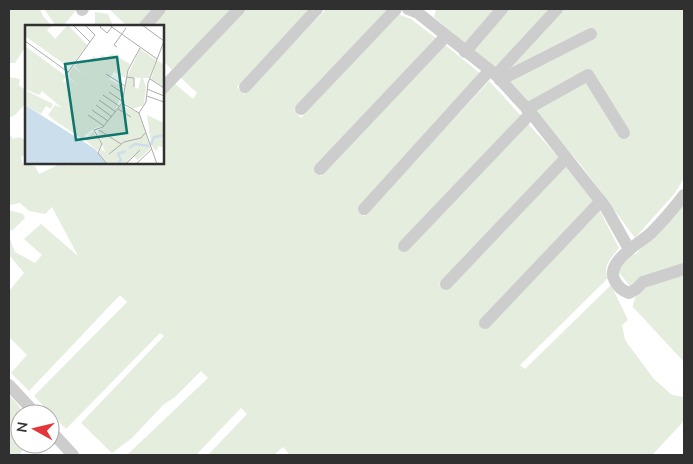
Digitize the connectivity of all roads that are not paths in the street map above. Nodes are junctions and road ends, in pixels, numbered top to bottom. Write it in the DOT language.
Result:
graph roads {
  1 [pos="160,9"];
  2 [pos="239,9"];
  3 [pos="317,9"];
  4 [pos="396,9"];
  5 [pos="502,9"];
  6 [pos="557,9"];
  7 [pos="416,10"];
  8 [pos="146,25"];
  9 [pos="591,34"];
  10 [pos="446,36"];
  11 [pos="465,52"];
  12 [pos="495,75"];
  13 [pos="164,87"];
  14 [pos="245,87"];
  15 [pos="301,109"];
  16 [pos="529,111"];
  17 [pos="624,133"];
  18 [pos="566,158"];
  19 [pos="320,169"];
  20 [pos="684,195"];
  21 [pos="601,201"];
  22 [pos="364,209"];
  23 [pos="404,246"];
  24 [pos="629,249"];
  25 [pos="684,269"];
  26 [pos="446,284"];
  27 [pos="485,323"];
  28 [pos="9,386"];
  29 [pos="26,404"];
  30 [pos="60,441"];
  31 [pos="72,455"];
  1 -- 8 [label="street"];
  2 -- 13 [label="street"];
  3 -- 14 [label="street"];
  4 -- 15 [label="street"];
  5 -- 11 [label="street"];
  6 -- 12 [label="street"];
  7 -- 10 [label="street"];
  9 -- 12 [label="street"];
  10 -- 11 [label="street"];
  10 -- 19 [label="street"];
  11 -- 12 [label="street"];
  12 -- 16 [label="street"];
  12 -- 22 [label="street"];
  16 -- 17 [label="street"];
  16 -- 18 [label="street"];
  16 -- 23 [label="street"];
  18 -- 21 [label="street"];
  18 -- 26 [label="street"];
  20 -- 24 [label="street"];
  21 -- 24 [label="street"];
  21 -- 27 [label="street"];
  24 -- 25 [label="street"];
  28 -- 29 [label="street"];
  30 -- 31 [label="street"];
}
